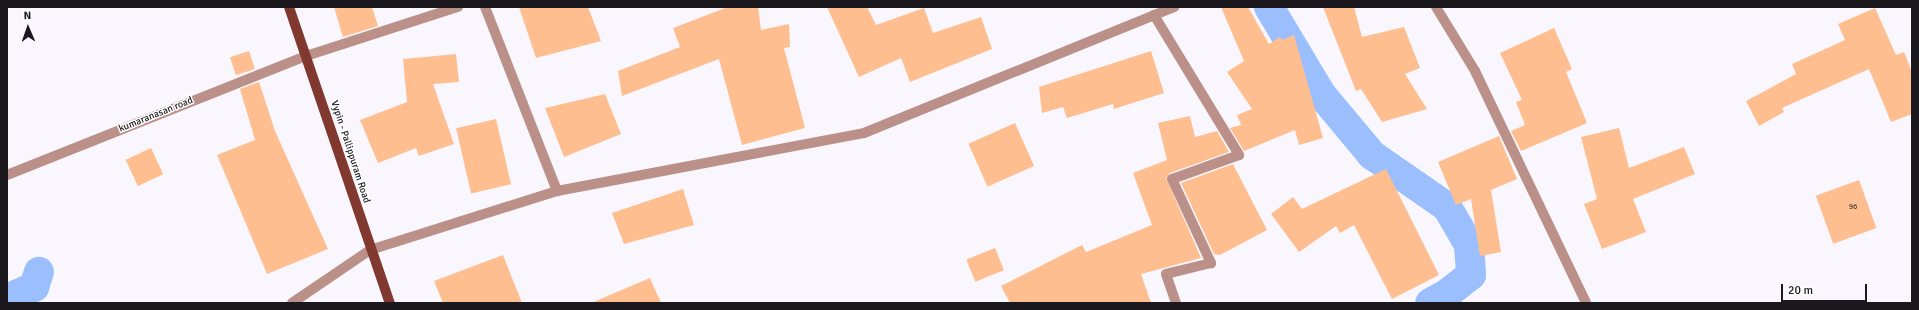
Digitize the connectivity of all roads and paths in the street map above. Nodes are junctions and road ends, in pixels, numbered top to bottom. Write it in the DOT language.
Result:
graph roads {
  1 [pos="289,7"];
  2 [pos="458,7"];
  3 [pos="485,7"];
  4 [pos="1174,7"];
  5 [pos="1436,7"];
  6 [pos="1154,15"];
  7 [pos="306,56"];
  8 [pos="7,175"];
  9 [pos="557,191"];
  10 [pos="370,250"];
  11 [pos="292,303"];
  12 [pos="390,303"];
  13 [pos="1176,303"];
  14 [pos="1586,303"];
  1 -- 7 [label="main road, Vypin - Pallippuram Road"];
  2 -- 7 [label="street, kumaranasan road"];
  3 -- 9 [label="street"];
  4 -- 6 [label="street"];
  5 -- 14 [label="street"];
  6 -- 9 [label="street"];
  6 -- 13 [label="street"];
  7 -- 8 [label="street, kumaranasan road"];
  7 -- 10 [label="main road, Vypin - Pallippuram Road"];
  9 -- 10 [label="street"];
  10 -- 11 [label="street"];
  10 -- 12 [label="main road, Vypin - Pallippuram Road"];
}
